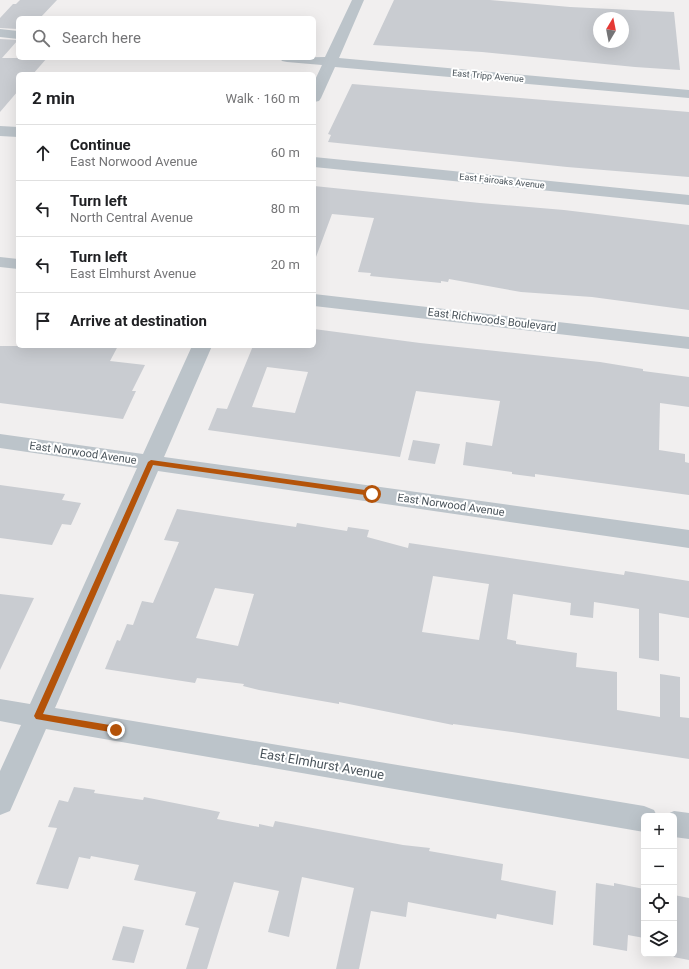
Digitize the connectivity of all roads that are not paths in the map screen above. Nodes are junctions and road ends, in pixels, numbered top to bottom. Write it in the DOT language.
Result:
graph roads {
  1 [pos="358,0"];
  2 [pos="0,33"];
  3 [pos="16,35"];
  4 [pos="308,60"];
  5 [pos="330,62"];
  6 [pos="316,94"];
  7 [pos="689,94"];
  8 [pos="0,131"];
  9 [pos="16,132"];
  10 [pos="316,162"];
  11 [pos="689,200"];
  12 [pos="0,262"];
  13 [pos="16,264"];
  14 [pos="316,300"];
  15 [pos="689,343"];
  16 [pos="201,348"];
  17 [pos="0,441"];
  18 [pos="151,462"];
  19 [pos="689,539"];
  20 [pos="0,710"];
  21 [pos="38,716"];
  22 [pos="0,802"];
  23 [pos="641,818"];
  24 [pos="677,824"];
  25 [pos="689,826"];
  1 -- 5 [label="street"];
  2 -- 3 [label="street"];
  4 -- 5 [label="street, East Tripp Avenue"];
  5 -- 6 [label="street"];
  5 -- 7 [label="street, East Tripp Avenue"];
  8 -- 9 [label="street"];
  10 -- 11 [label="street, East Fairoaks Avenue"];
  12 -- 13 [label="street"];
  14 -- 15 [label="street, East Richwoods Boulevard"];
  16 -- 18 [label="street"];
  17 -- 18 [label="street, East Norwood Avenue"];
  18 -- 19 [label="street, East Norwood Avenue"];
  18 -- 21 [label="street"];
  20 -- 21 [label="street, East Elmhurst Avenue"];
  21 -- 22 [label="street"];
  21 -- 23 [label="street, East Elmhurst Avenue"];
  24 -- 25 [label="street"];
}
